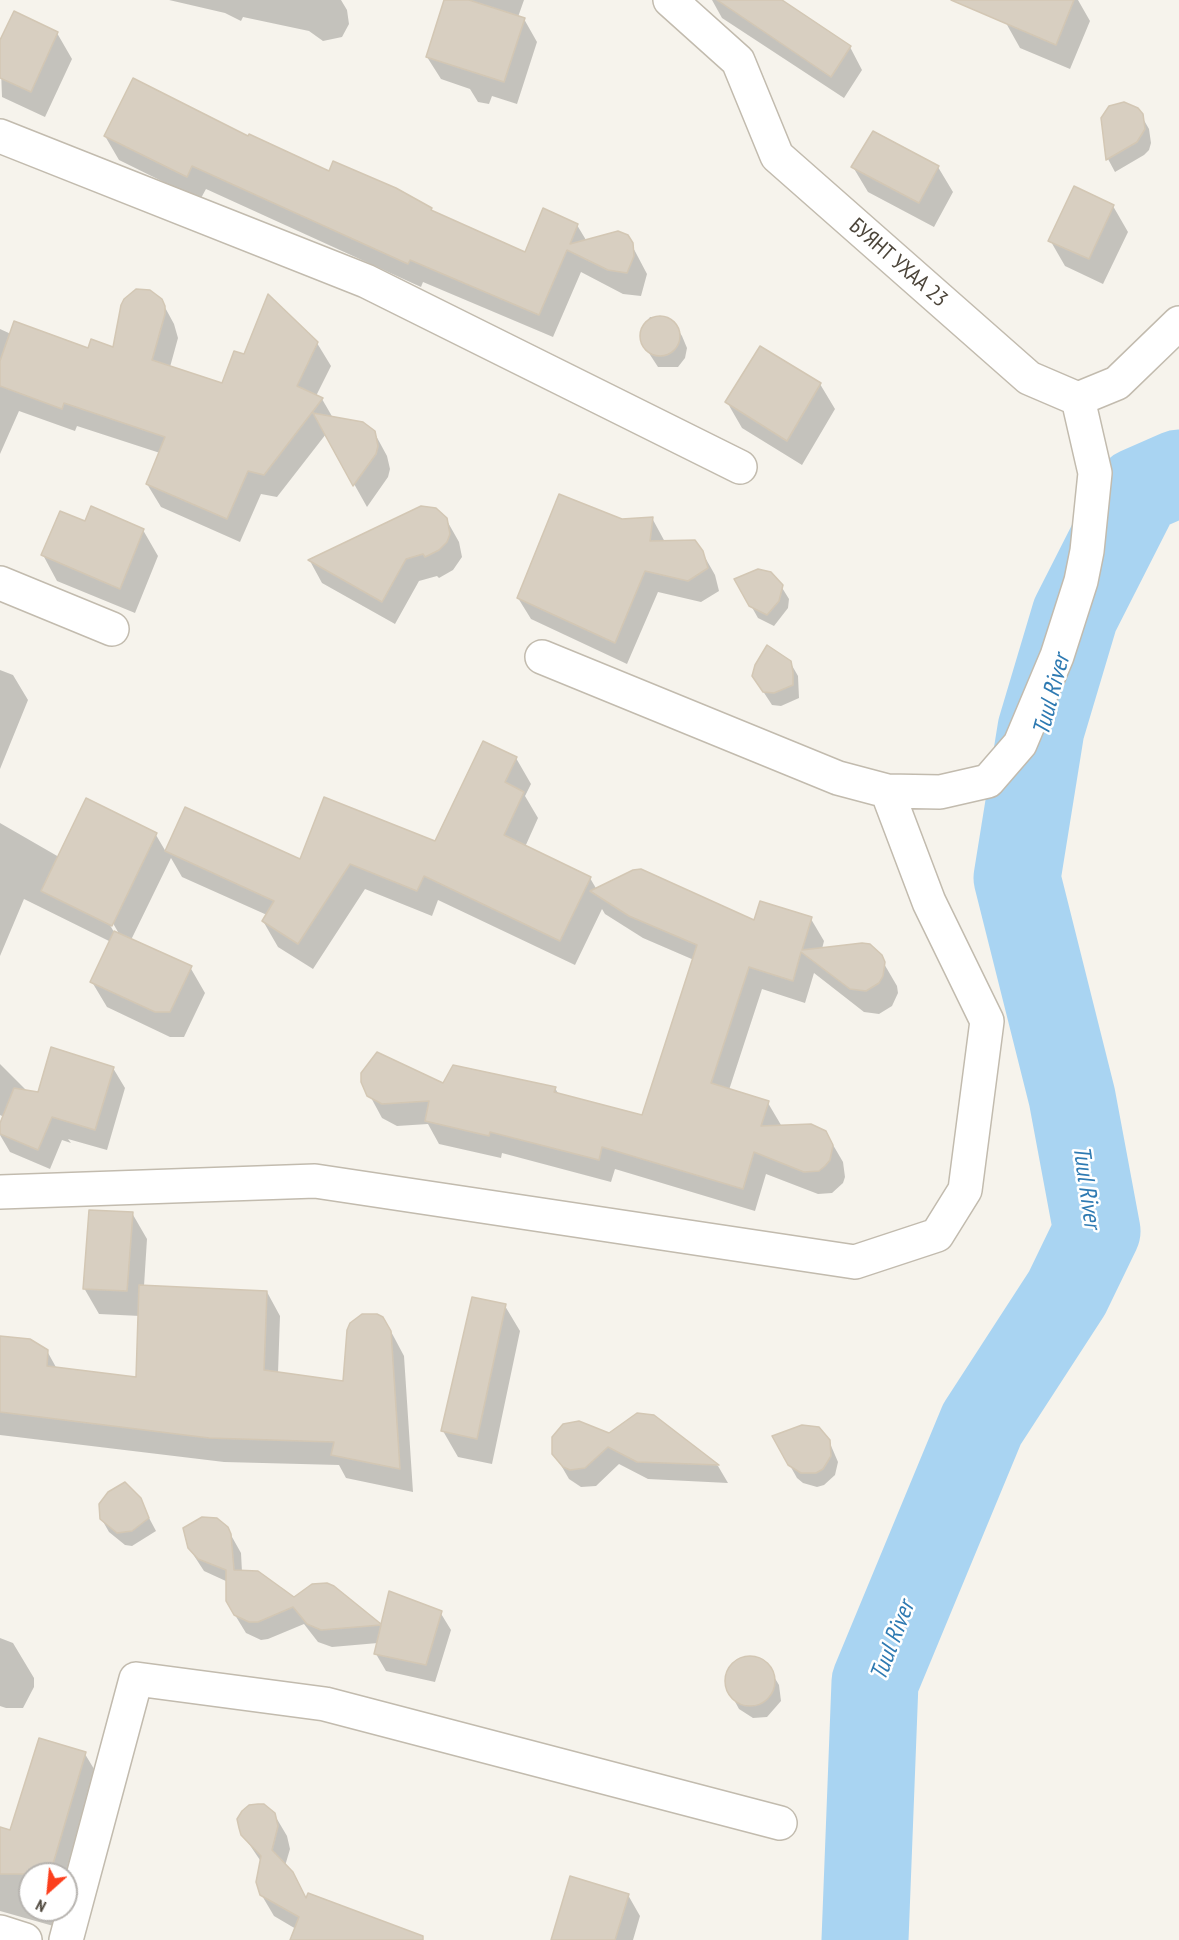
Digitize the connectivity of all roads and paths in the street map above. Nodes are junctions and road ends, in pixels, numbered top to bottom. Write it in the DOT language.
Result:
graph roads {
  1 [pos="670,0"];
  2 [pos="0,136"];
  3 [pos="1179,323"];
  4 [pos="1078,399"];
  5 [pos="740,467"];
  6 [pos="0,583"];
  7 [pos="112,629"];
  8 [pos="542,657"];
  9 [pos="887,791"];
  10 [pos="0,1192"];
  11 [pos="780,1823"];
  12 [pos="0,1932"];
  13 [pos="25,1940"];
  14 [pos="66,1940"];
  1 -- 4 [label="street, БУЯНТ УХАА 23"];
  2 -- 5 [label="street"];
  3 -- 4 [label="street"];
  4 -- 9 [label="street"];
  6 -- 7 [label="street"];
  8 -- 9 [label="street"];
  9 -- 10 [label="street"];
  11 -- 14 [label="street"];
  12 -- 13 [label="street"];
}
